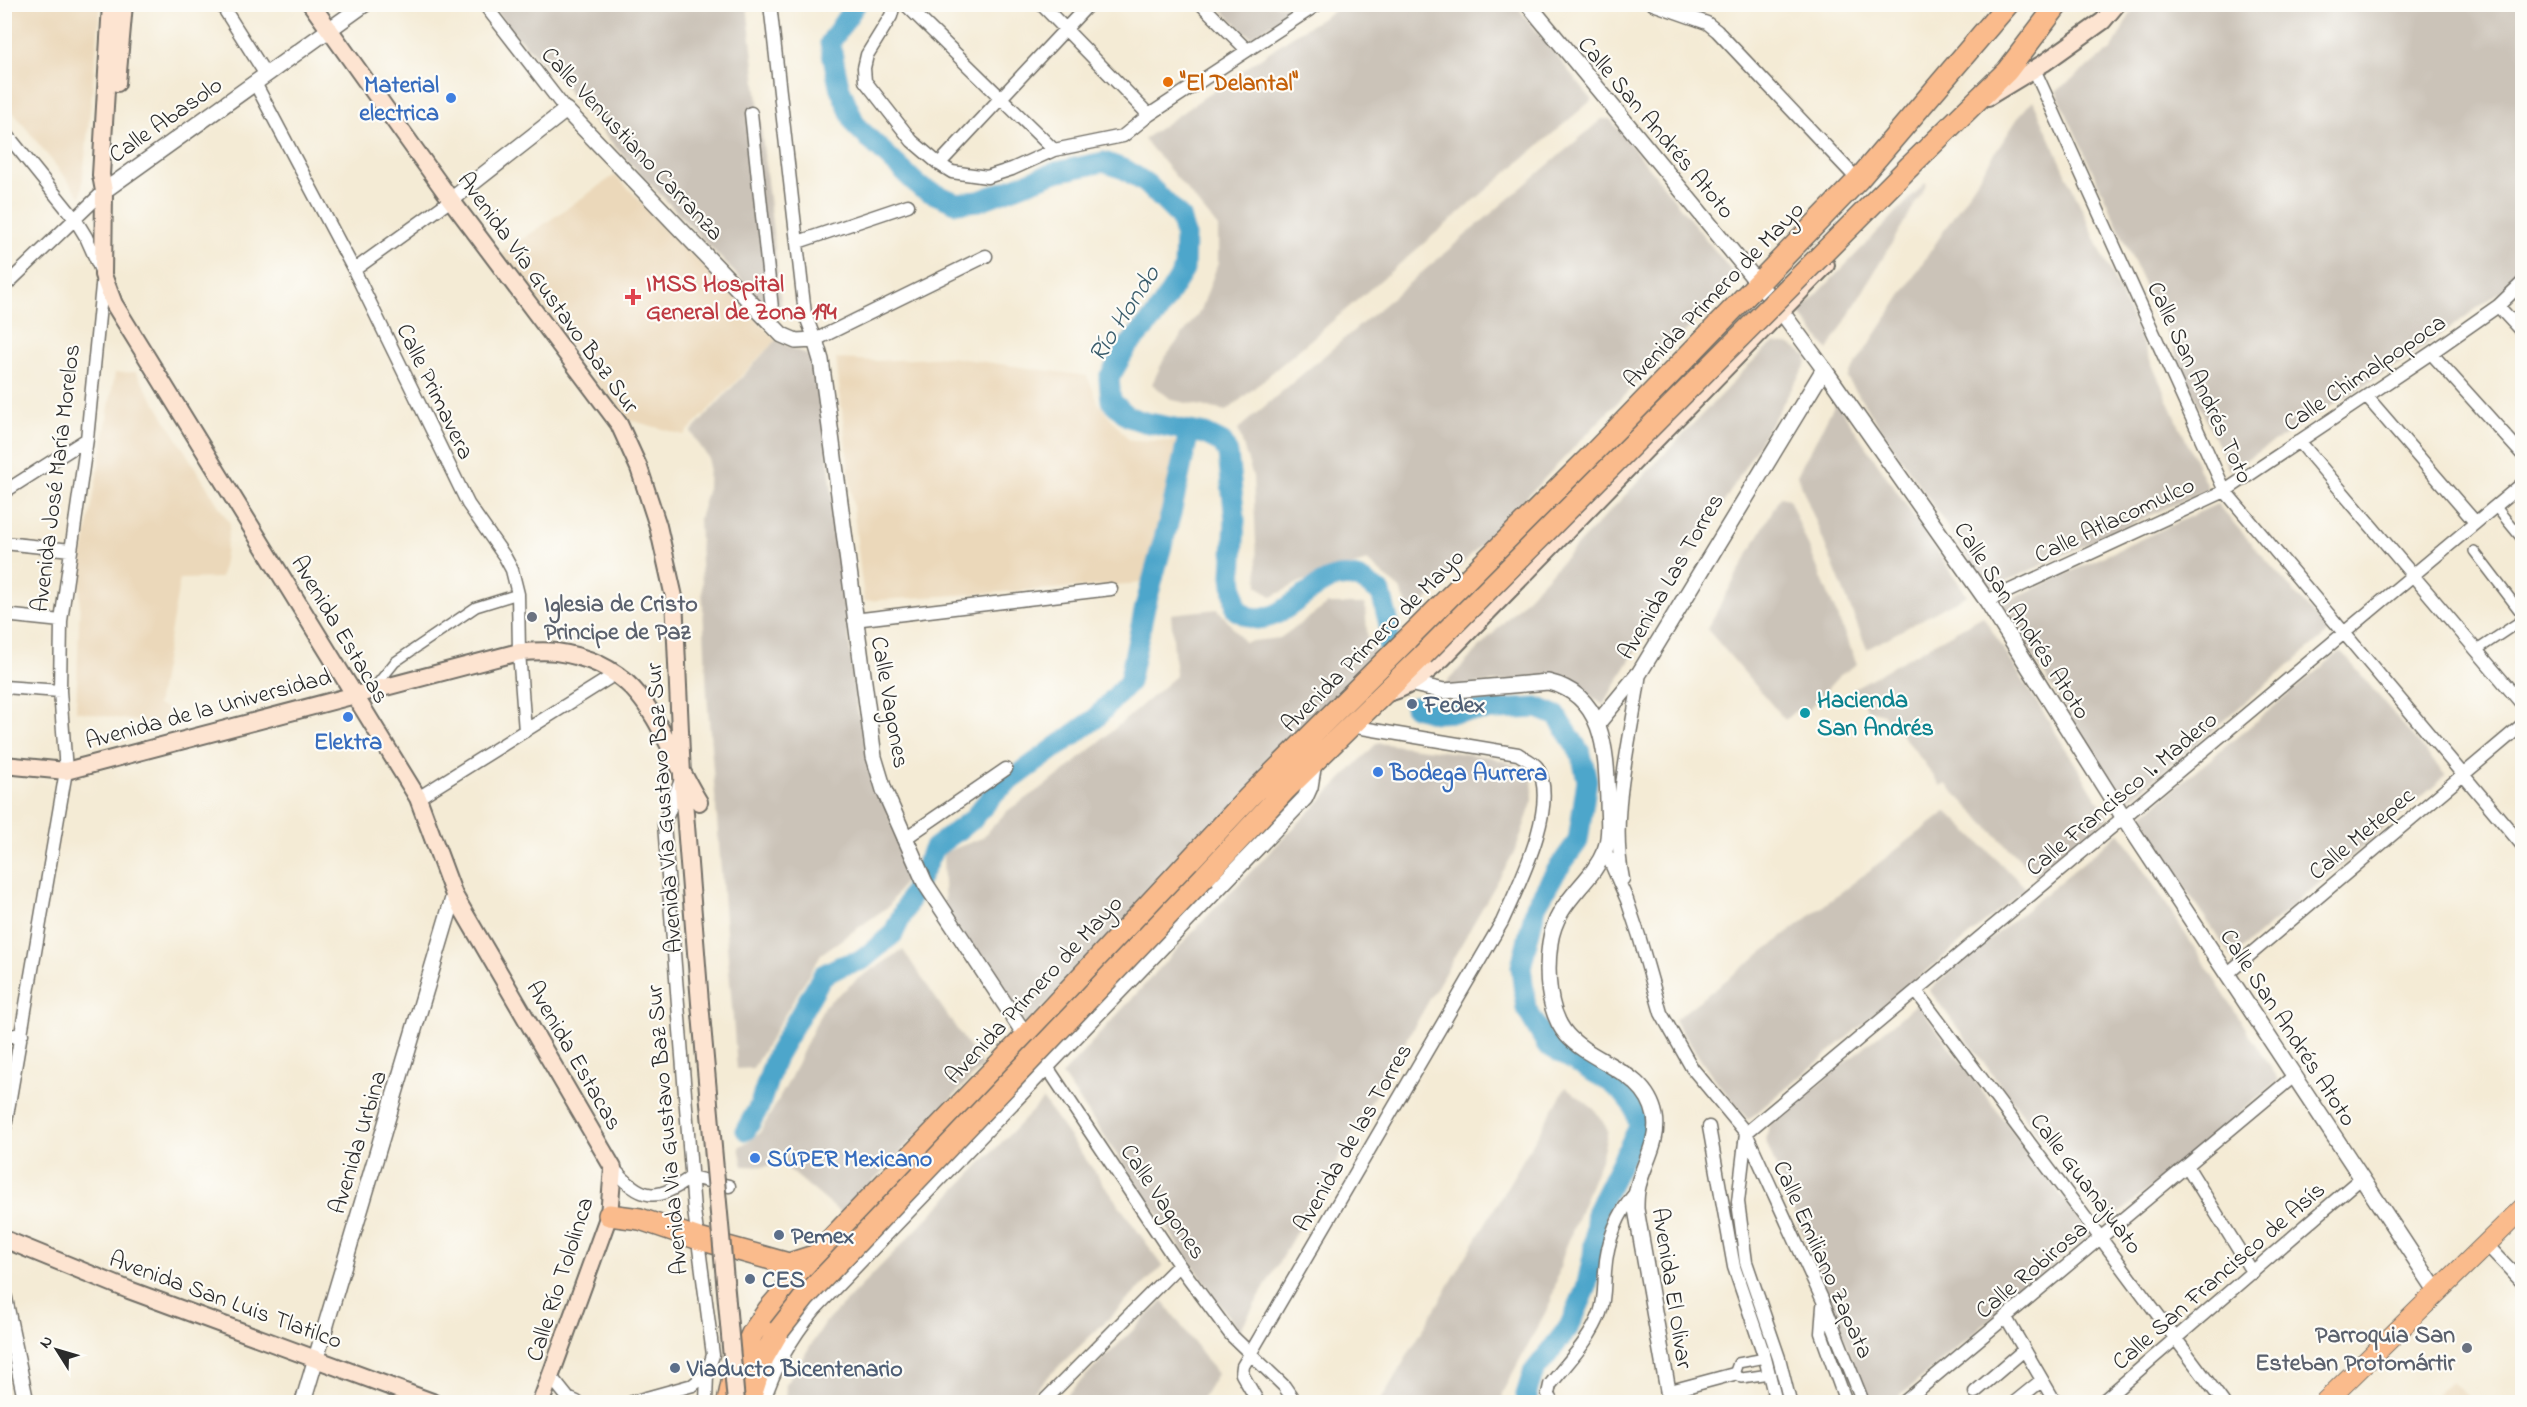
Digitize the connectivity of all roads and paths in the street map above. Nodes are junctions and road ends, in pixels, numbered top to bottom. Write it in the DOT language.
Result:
graph roads {
  1 [pos="111,4"];
  2 [pos="124,4"];
  3 [pos="221,4"];
  4 [pos="311,4"];
  5 [pos="365,4"];
  6 [pos="484,4"];
  7 [pos="770,4"];
  8 [pos="894,4"];
  9 [pos="904,4"];
  10 [pos="1041,4"];
  11 [pos="1089,4"];
  12 [pos="1201,4"];
  13 [pos="1318,4"];
  14 [pos="1528,4"];
  15 [pos="1653,4"];
  16 [pos="2008,4"];
  17 [pos="2058,4"];
  18 [pos="2117,4"];
  19 [pos="1998,14"];
  20 [pos="1065,29"];
  21 [pos="330,30"];
  22 [pos="1247,50"];
  23 [pos="2034,69"];
  24 [pos="261,79"];
  25 [pos="1000,96"];
  26 [pos="1975,105"];
  27 [pos="566,110"];
  28 [pos="751,114"];
  29 [pos="1149,115"];
  30 [pos="4,131"];
  31 [pos="1935,142"];
  32 [pos="1054,150"];
  33 [pos="939,164"];
  34 [pos="1858,180"];
  35 [pos="104,191"];
  36 [pos="451,200"];
  37 [pos="908,205"];
  38 [pos="75,219"];
  39 [pos="798,242"];
  40 [pos="986,256"];
  41 [pos="354,270"];
  42 [pos="103,275"];
  43 [pos="2523,283"];
  44 [pos="1759,285"];
  45 [pos="4,287"];
  46 [pos="2498,306"];
  47 [pos="1781,311"];
  48 [pos="774,327"];
  49 [pos="1763,330"];
  50 [pos="2523,332"];
  51 [pos="1798,334"];
  52 [pos="815,340"];
  53 [pos="2431,353"];
  54 [pos="1824,369"];
  55 [pos="2367,397"];
  56 [pos="87,439"];
  57 [pos="2300,441"];
  58 [pos="2523,454"];
  59 [pos="1591,456"];
  60 [pos="1617,479"];
  61 [pos="2523,484"];
  62 [pos="2226,491"];
  63 [pos="4,492"];
  64 [pos="2495,506"];
  65 [pos="2475,522"];
  66 [pos="2523,539"];
  67 [pos="4,543"];
  68 [pos="71,550"];
  69 [pos="2474,551"];
  70 [pos="2413,574"];
  71 [pos="1111,589"];
  72 [pos="518,594"];
  73 [pos="1987,601"];
  74 [pos="2523,614"];
  75 [pos="4,615"];
  76 [pos="2523,620"];
  77 [pos="61,621"];
  78 [pos="854,621"];
  79 [pos="2344,632"];
  80 [pos="2477,650"];
  81 [pos="519,652"];
  82 [pos="1640,672"];
  83 [pos="617,673"];
  84 [pos="1413,684"];
  85 [pos="4,687"];
  86 [pos="373,690"];
  87 [pos="60,691"];
  88 [pos="1384,694"];
  89 [pos="352,695"];
  90 [pos="2523,704"];
  91 [pos="1598,723"];
  92 [pos="2523,725"];
  93 [pos="1350,726"];
  94 [pos="525,731"];
  95 [pos="1314,762"];
  96 [pos="4,765"];
  97 [pos="1006,769"];
  98 [pos="66,771"];
  99 [pos="2462,774"];
  100 [pos="682,775"];
  101 [pos="418,798"];
  102 [pos="699,802"];
  103 [pos="2124,818"];
  104 [pos="904,839"];
  105 [pos="2523,845"];
  106 [pos="1605,850"];
  107 [pos="454,895"];
  108 [pos="1627,900"];
  109 [pos="2227,974"];
  110 [pos="1916,991"];
  111 [pos="700,1003"];
  112 [pos="22,1034"];
  113 [pos="1026,1036"];
  114 [pos="4,1037"];
  115 [pos="1047,1067"];
  116 [pos="2294,1076"];
  117 [pos="946,1119"];
  118 [pos="1709,1127"];
  119 [pos="4,1133"];
  120 [pos="1746,1133"];
  121 [pos="972,1144"];
  122 [pos="2187,1166"];
  123 [pos="613,1168"];
  124 [pos="691,1177"];
  125 [pos="2361,1178"];
  126 [pos="729,1186"];
  127 [pos="1637,1191"];
  128 [pos="2523,1209"];
  129 [pos="609,1215"];
  130 [pos="2102,1238"];
  131 [pos="4,1239"];
  132 [pos="699,1239"];
  133 [pos="2486,1244"];
  134 [pos="815,1256"];
  135 [pos="1179,1265"];
  136 [pos="1740,1265"];
  137 [pos="2253,1272"];
  138 [pos="2523,1282"];
  139 [pos="2437,1292"];
  140 [pos="4,1296"];
  141 [pos="1823,1302"];
  142 [pos="2006,1318"];
  143 [pos="2177,1338"];
  144 [pos="2024,1350"];
  145 [pos="1251,1354"];
  146 [pos="316,1358"];
  147 [pos="1765,1358"];
  148 [pos="707,1374"];
  149 [pos="1734,1374"];
  150 [pos="1769,1374"];
  151 [pos="552,1378"];
  152 [pos="2042,1380"];
  153 [pos="1975,1392"];
  154 [pos="1669,1397"];
  155 [pos="26,1402"];
  156 [pos="303,1402"];
  157 [pos="432,1402"];
  158 [pos="542,1402"];
  159 [pos="577,1402"];
  160 [pos="632,1402"];
  161 [pos="706,1402"];
  162 [pos="728,1402"];
  163 [pos="736,1402"];
  164 [pos="749,1402"];
  165 [pos="762,1402"];
  166 [pos="1043,1402"];
  167 [pos="1258,1402"];
  168 [pos="1295,1402"];
  169 [pos="1553,1402"];
  170 [pos="1776,1402"];
  171 [pos="1790,1402"];
  172 [pos="1846,1402"];
  173 [pos="1863,1402"];
  174 [pos="1904,1402"];
  175 [pos="2015,1402"];
  176 [pos="2055,1402"];
  177 [pos="2102,1402"];
  178 [pos="2223,1402"];
  179 [pos="2325,1402"];
  1 -- 35 [label="main road, Avenida José María Morelos"];
  2 -- 35 [label="main road, Avenida José María Morelos"];
  3 -- 24 [label="street, Calle Primavera"];
  4 -- 21 [label="main road, Avenida Vía Gustavo Baz Sur"];
  5 -- 21 [label="street, Calle Abasolo"];
  6 -- 27 [label="street, Calle Venustiano Carranza"];
  7 -- 39 [label="street"];
  8 -- 33 [label="street"];
  9 -- 25 [label="street"];
  10 -- 20 [label="street"];
  11 -- 20 [label="street"];
  12 -- 22 [label="street"];
  13 -- 22 [label="street"];
  14 -- 44 [label="street, Calle San Andrés Atoto"];
  15 -- 34 [label="street"];
  16 -- 19 [label="highway, Avenida Primero de Mayo"];
  17 -- 26 [label="highway, Avenida Primero de Mayo"];
  18 -- 23 [label="main road, Avenida Primero de Mayo"];
  19 -- 34 [label="highway, Avenida Primero de Mayo"];
  20 -- 25 [label="street"];
  20 -- 29 [label="street"];
  21 -- 24 [label="street, Calle Abasolo"];
  21 -- 36 [label="main road, Avenida Vía Gustavo Baz Sur"];
  22 -- 29 [label="street"];
  23 -- 26 [label="main road, Avenida Primero de Mayo"];
  23 -- 62 [label="street, Calle San Andrés Toto"];
  24 -- 35 [label="street, Calle Abasolo"];
  24 -- 41 [label="street, Calle Primavera"];
  25 -- 32 [label="street"];
  25 -- 33 [label="street"];
  26 -- 31 [label="highway, Avenida Primero de Mayo"];
  27 -- 36 [label="street"];
  27 -- 48 [label="street, Calle Venustiano Carranza"];
  28 -- 48 [label="street"];
  29 -- 32 [label="street"];
  30 -- 38 [label="street, Avenida Estacas"];
  31 -- 47 [label="main road, Avenida Primero de Mayo"];
  31 -- 88 [label="highway, Avenida Primero de Mayo, bridge"];
  32 -- 33 [label="street"];
  34 -- 44 [label="highway, Avenida Primero de Mayo"];
  35 -- 38 [label="street, Calle Abasolo"];
  35 -- 42 [label="main road, Avenida José María Morelos"];
  36 -- 41 [label="street"];
  36 -- 100 [label="main road, Avenida Vía Gustavo Baz Sur"];
  37 -- 39 [label="street"];
  38 -- 42 [label="street, Avenida Estacas"];
  38 -- 45 [label="street, Calle Abasolo"];
  39 -- 52 [label="street"];
  40 -- 52 [label="street"];
  41 -- 72 [label="street, Calle Primavera"];
  42 -- 56 [label="street, Avenida José María Morelos"];
  42 -- 89 [label="main road, Avenida Estacas"];
  43 -- 46 [label="street, Calle Chimalpopoca"];
  44 -- 47 [label="street, Calle San Andrés Atoto"];
  44 -- 59 [label="highway, Avenida Primero de Mayo"];
  46 -- 50 [label="street"];
  46 -- 53 [label="street, Calle Chimalpopoca"];
  47 -- 49 [label="main road, Avenida Primero de Mayo"];
  47 -- 51 [label="street, Calle San Andrés Atoto"];
  48 -- 52 [label="street, Calle Venustiano Carranza"];
  49 -- 51 [label="street"];
  49 -- 60 [label="main road, Avenida Primero de Mayo"];
  51 -- 54 [label="street, Calle San Andrés Atoto"];
  52 -- 78 [label="street, Calle Vagones"];
  53 -- 55 [label="street, Calle Chimalpopoca"];
  53 -- 58 [label="street"];
  54 -- 73 [label="street, Calle San Andrés Atoto"];
  54 -- 82 [label="street, Avenida Las Torres"];
  55 -- 57 [label="street, Calle Chimalpopoca"];
  55 -- 65 [label="street"];
  56 -- 63 [label="street"];
  56 -- 68 [label="street, Avenida José María Morelos"];
  57 -- 62 [label="street, Calle Chimalpopoca"];
  57 -- 70 [label="street"];
  59 -- 60 [label="highway"];
  59 -- 113 [label="highway, Avenida Primero de Mayo"];
  60 -- 84 [label="main road, Avenida Primero de Mayo"];
  61 -- 64 [label="street, Calle Francisco I. Madero"];
  62 -- 73 [label="street, Calle Atlacomulco"];
  62 -- 79 [label="street, Calle San Andrés Toto"];
  64 -- 65 [label="street, Calle Francisco I. Madero"];
  64 -- 66 [label="street"];
  65 -- 70 [label="street, Calle Francisco I. Madero"];
  67 -- 68 [label="street"];
  68 -- 77 [label="street, Avenida José María Morelos"];
  69 -- 74 [label="street"];
  70 -- 79 [label="street, Calle Francisco I. Madero"];
  70 -- 80 [label="street"];
  71 -- 78 [label="street"];
  72 -- 81 [label="street, Calle Primavera"];
  72 -- 86 [label="street"];
  73 -- 103 [label="street, Calle San Andrés Atoto"];
  75 -- 77 [label="street"];
  76 -- 80 [label="street"];
  77 -- 87 [label="street, Avenida José María Morelos"];
  78 -- 104 [label="street, Calle Vagones"];
  79 -- 99 [label="street, Calle San Andrés Toto"];
  79 -- 103 [label="street, Calle Francisco I. Madero"];
  80 -- 90 [label="street"];
  81 -- 83 [label="main road, Avenida de la Universidad"];
  81 -- 86 [label="main road, Avenida de la Universidad"];
  81 -- 94 [label="street, Calle Primavera"];
  82 -- 91 [label="street"];
  82 -- 108 [label="street, Avenida Las Torres"];
  83 -- 94 [label="street"];
  83 -- 100 [label="main road, Avenida de la Universidad"];
  84 -- 88 [label="main road, Avenida Primero de Mayo"];
  84 -- 91 [label="street"];
  85 -- 87 [label="street"];
  86 -- 89 [label="main road, Avenida de la Universidad"];
  87 -- 98 [label="street, Avenida José María Morelos"];
  88 -- 93 [label="highway, Avenida Primero de Mayo"];
  89 -- 98 [label="main road, Avenida de la Universidad"];
  89 -- 101 [label="main road, Avenida Estacas"];
  91 -- 106 [label="street"];
  92 -- 99 [label="street, Calle Metepec"];
  93 -- 95 [label="highway, Avenida Primero de Mayo"];
  93 -- 145 [label="street, Avenida de las Torres"];
  94 -- 101 [label="street"];
  95 -- 115 [label="street, Avenida Primero de Mayo"];
  95 -- 164 [label="highway, Avenida Primero de Mayo, bridge"];
  96 -- 98 [label="main road, Avenida de la Universidad"];
  97 -- 104 [label="street"];
  98 -- 112 [label="street, Avenida José María Morelos"];
  99 -- 105 [label="street, Calle San Andrés Toto"];
  99 -- 109 [label="street, Calle Metepec"];
  100 -- 102 [label="main road, Avenida de la Universidad"];
  100 -- 111 [label="main road, Avenida Vía Gustavo Baz Sur"];
  100 -- 124 [label="street, Avenida Via Gustavo Baz Sur"];
  101 -- 107 [label="main road, Avenida Estacas"];
  103 -- 109 [label="street, Calle San Andrés Atoto"];
  103 -- 110 [label="street, Calle Francisco I. Madero"];
  104 -- 113 [label="street, Calle Vagones"];
  106 -- 108 [label="street, Calle Emiliano Zapata"];
  106 -- 127 [label="street, Avenida El Olivar"];
  107 -- 123 [label="main road, Avenida Estacas"];
  107 -- 146 [label="street, Avenida Urbina"];
  108 -- 120 [label="street, Calle Emiliano Zapata"];
  109 -- 116 [label="street, Calle San Andrés Atoto"];
  110 -- 120 [label="street, Calle Francisco I. Madero"];
  110 -- 130 [label="street, Calle Guanajuato"];
  111 -- 163 [label="main road, Avenida Via Gustavo Baz Sur, bridge"];
  112 -- 114 [label="street"];
  112 -- 119 [label="street, Avenida José María Morelos"];
  113 -- 117 [label="highway, Avenida Primero de Mayo"];
  115 -- 121 [label="street, Avenida Primero de Mayo"];
  115 -- 135 [label="street, Calle Vagones"];
  116 -- 122 [label="street, Calle Robirosa"];
  116 -- 125 [label="street, Calle San Andrés Atoto"];
  117 -- 121 [label="street"];
  117 -- 134 [label="highway, Avenida Primero de Mayo"];
  118 -- 136 [label="street, Calle Emiliano Zapata"];
  120 -- 136 [label="street, Calle Emiliano Zapata"];
  120 -- 141 [label="street, Calle Emiliano Zapata"];
  121 -- 165 [label="street, Avenida Primero de Mayo"];
  122 -- 130 [label="street, Calle Robirosa"];
  122 -- 137 [label="street"];
  123 -- 124 [label="street"];
  123 -- 129 [label="main road, Calle Río Tololinca"];
  124 -- 126 [label="street"];
  124 -- 132 [label="street, Avenida Via Gustavo Baz Sur"];
  125 -- 137 [label="street, Calle San Francisco de Asís"];
  125 -- 139 [label="street, Calle San Andrés Atoto"];
  127 -- 154 [label="street, Avenida El Olivar"];
  127 -- 169 [label="street"];
  128 -- 133 [label="main road"];
  129 -- 132 [label="highway"];
  129 -- 151 [label="main road, Calle Río Tololinca"];
  130 -- 142 [label="street, Calle Robirosa"];
  130 -- 143 [label="street, Calle Guanajuato"];
  131 -- 146 [label="main road, Avenida San Luis Tlatilco"];
  132 -- 134 [label="highway"];
  132 -- 148 [label="street, Avenida Via Gustavo Baz Sur"];
  133 -- 138 [label="street"];
  133 -- 139 [label="main road"];
  134 -- 162 [label="highway, Avenida Primero de Mayo, bridge"];
  135 -- 145 [label="street, Calle Vagones"];
  135 -- 166 [label="street"];
  136 -- 147 [label="street, Calle Emiliano Zapata"];
  136 -- 171 [label="street, Calle Emiliano Zapata"];
  137 -- 143 [label="street, Calle San Francisco de Asís"];
  139 -- 179 [label="main road"];
  140 -- 155 [label="street"];
  141 -- 172 [label="street"];
  141 -- 173 [label="street, Calle Emiliano Zapata"];
  142 -- 144 [label="street"];
  142 -- 174 [label="street, Calle Robirosa"];
  143 -- 177 [label="street, Calle San Francisco de Asís"];
  143 -- 178 [label="street, Calle Guanajuato"];
  144 -- 152 [label="street"];
  144 -- 153 [label="street"];
  145 -- 167 [label="street, Avenida de las Torres"];
  145 -- 168 [label="street, Calle Vagones"];
  146 -- 156 [label="street, Avenida Urbina"];
  146 -- 157 [label="main road, Avenida San Luis Tlatilco"];
  147 -- 149 [label="street"];
  147 -- 150 [label="street, Calle Emiliano Zapata"];
  148 -- 160 [label="street"];
  148 -- 161 [label="street"];
  149 -- 150 [label="street"];
  149 -- 154 [label="street"];
  150 -- 170 [label="street, Calle Emiliano Zapata"];
  151 -- 158 [label="main road, Calle Río Tololinca"];
  151 -- 159 [label="street"];
  152 -- 175 [label="street"];
  152 -- 176 [label="street"];
}
